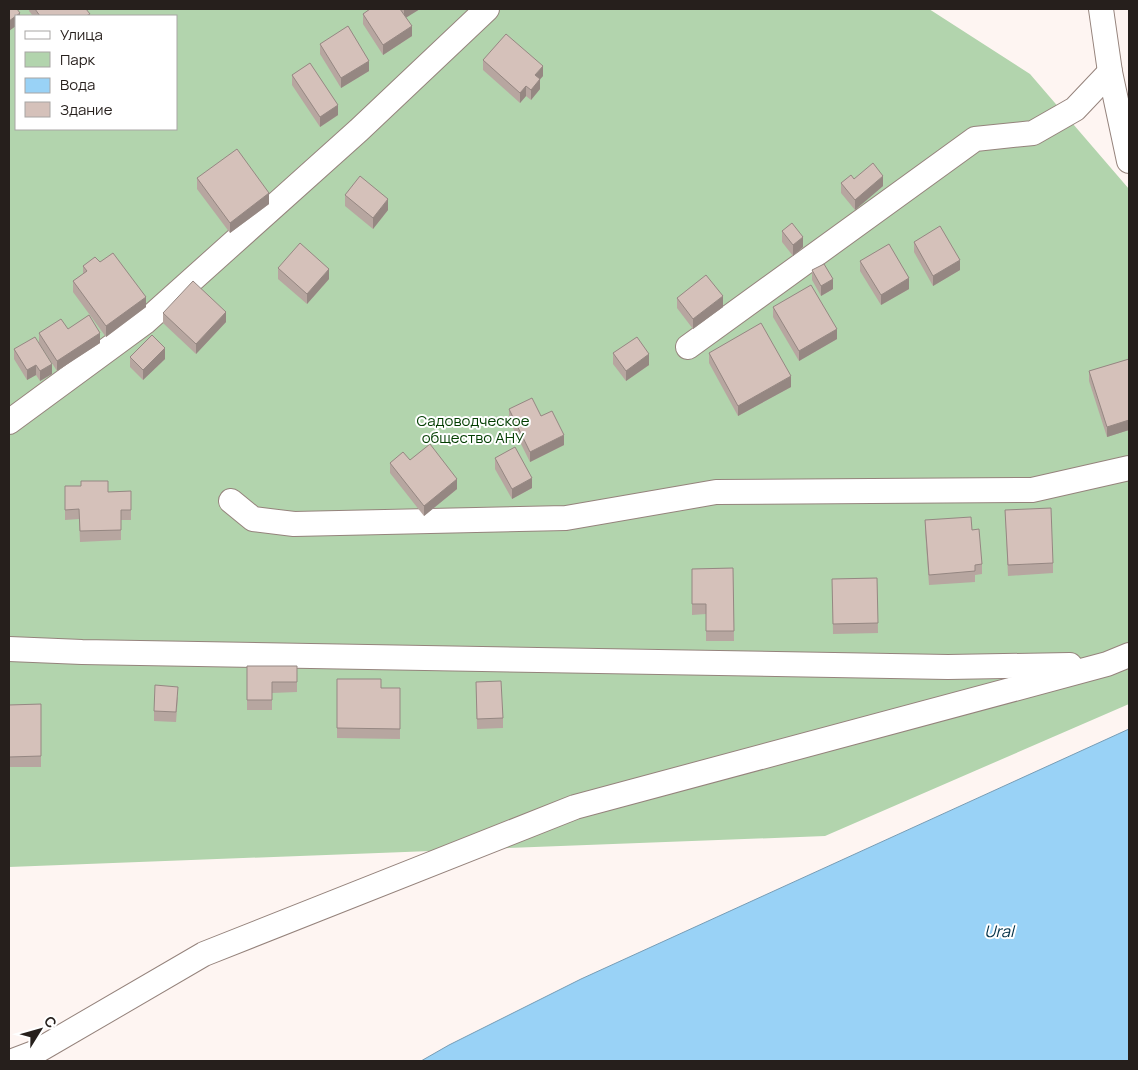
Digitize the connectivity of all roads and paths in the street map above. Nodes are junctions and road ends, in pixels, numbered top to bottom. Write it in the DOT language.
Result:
graph roads {
  1 [pos="487,9"];
  2 [pos="1101,9"];
  3 [pos="1110,72"];
  4 [pos="1129,161"];
  5 [pos="688,346"];
  6 [pos="9,422"];
  7 [pos="1129,468"];
  8 [pos="232,500"];
  9 [pos="9,649"];
  10 [pos="1129,654"];
  11 [pos="1106,664"];
  12 [pos="13,1061"];
  1 -- 6 [label="street"];
  2 -- 3 [label="street"];
  3 -- 4 [label="street"];
  3 -- 5 [label="street"];
  7 -- 8 [label="street"];
  9 -- 11 [label="street"];
  10 -- 11 [label="street"];
  11 -- 12 [label="street"];
}
